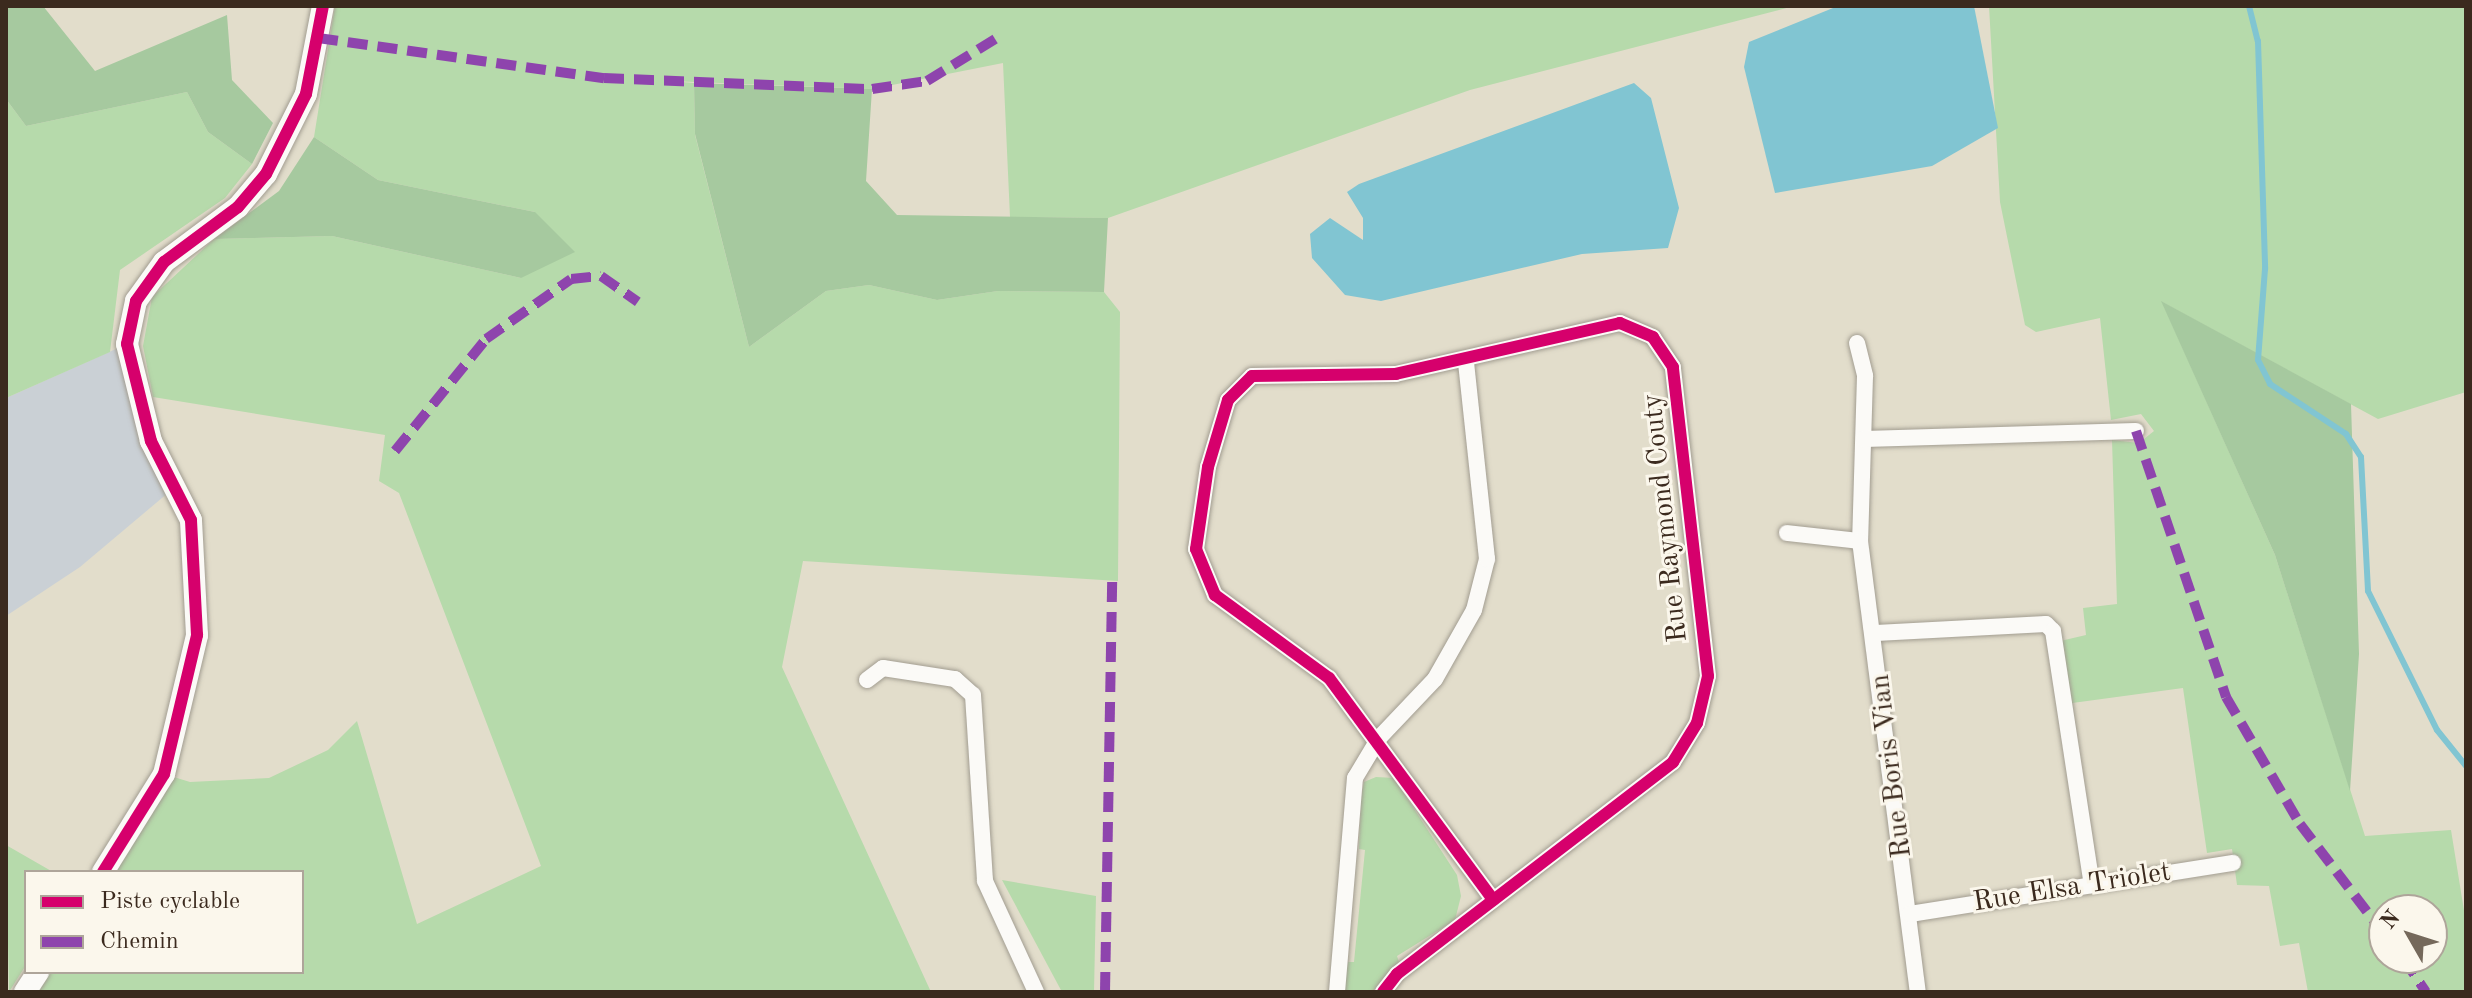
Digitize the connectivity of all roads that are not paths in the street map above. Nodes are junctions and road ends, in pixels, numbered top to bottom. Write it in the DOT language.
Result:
graph roads {
  1 [pos="323,6"];
  2 [pos="1857,343"];
  3 [pos="1466,364"];
  4 [pos="2136,431"];
  5 [pos="1864,439"];
  6 [pos="1787,533"];
  7 [pos="1860,541"];
  8 [pos="1876,633"];
  9 [pos="867,680"];
  10 [pos="1379,738"];
  11 [pos="2233,863"];
  12 [pos="104,870"];
  13 [pos="2092,885"];
  14 [pos="1493,900"];
  15 [pos="1910,914"];
  16 [pos="37,974"];
  17 [pos="25,992"];
  18 [pos="1036,992"];
  19 [pos="1337,992"];
  20 [pos="1383,992"];
  21 [pos="1918,992"];
  1 -- 12 [label="street"];
  2 -- 5 [label="street, Rue Boris Vian"];
  3 -- 10 [label="street"];
  3 -- 10 [label="street, Rue Raymond Couty"];
  3 -- 14 [label="street, Rue Raymond Couty"];
  4 -- 5 [label="street"];
  5 -- 7 [label="street, Rue Boris Vian"];
  6 -- 7 [label="street"];
  7 -- 8 [label="street, Rue Boris Vian"];
  8 -- 13 [label="street"];
  8 -- 15 [label="street, Rue Boris Vian"];
  9 -- 18 [label="street"];
  10 -- 14 [label="street, Rue Raymond Couty"];
  10 -- 19 [label="street"];
  11 -- 13 [label="street, Rue Elsa Triolet"];
  13 -- 15 [label="street, Rue Elsa Triolet"];
  14 -- 20 [label="street, Rue Raymond Couty"];
  15 -- 21 [label="street, Rue Boris Vian"];
  16 -- 17 [label="street"];
}
